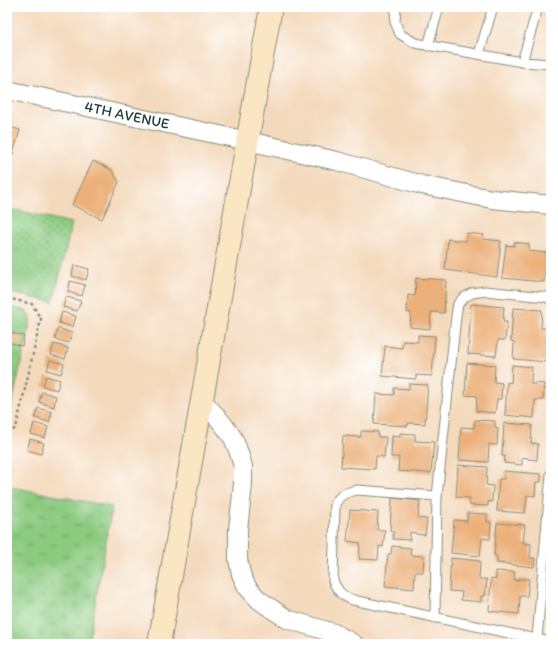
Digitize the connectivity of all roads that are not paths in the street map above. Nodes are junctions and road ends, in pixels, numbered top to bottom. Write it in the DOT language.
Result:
graph roads {
  1 [pos="271,7"];
  2 [pos="396,7"];
  3 [pos="439,7"];
  4 [pos="492,7"];
  5 [pos="538,7"];
  6 [pos="428,46"];
  7 [pos="478,54"];
  8 [pos="522,62"];
  9 [pos="551,64"];
  10 [pos="7,90"];
  11 [pos="248,141"];
  12 [pos="551,205"];
  13 [pos="551,300"];
  14 [pos="202,400"];
  15 [pos="551,474"];
  16 [pos="437,496"];
  17 [pos="435,618"];
  18 [pos="536,639"];
  19 [pos="551,642"];
  20 [pos="159,644"];
  21 [pos="354,644"];
  1 -- 11 [label="main road"];
  2 -- 6 [label="lane"];
  3 -- 6 [label="lane"];
  4 -- 7 [label="lane"];
  5 -- 8 [label="lane"];
  6 -- 7 [label="lane"];
  7 -- 8 [label="lane"];
  8 -- 9 [label="lane"];
  10 -- 11 [label="street, 4TH AVENUE"];
  11 -- 12 [label="street, 4TH AVENUE"];
  11 -- 14 [label="main road"];
  13 -- 16 [label="lane"];
  14 -- 20 [label="main road"];
  14 -- 21 [label="street"];
  15 -- 18 [label="lane"];
  16 -- 17 [label="lane"];
  16 -- 17 [label="lane"];
  17 -- 18 [label="lane"];
  18 -- 19 [label="lane"];
}
